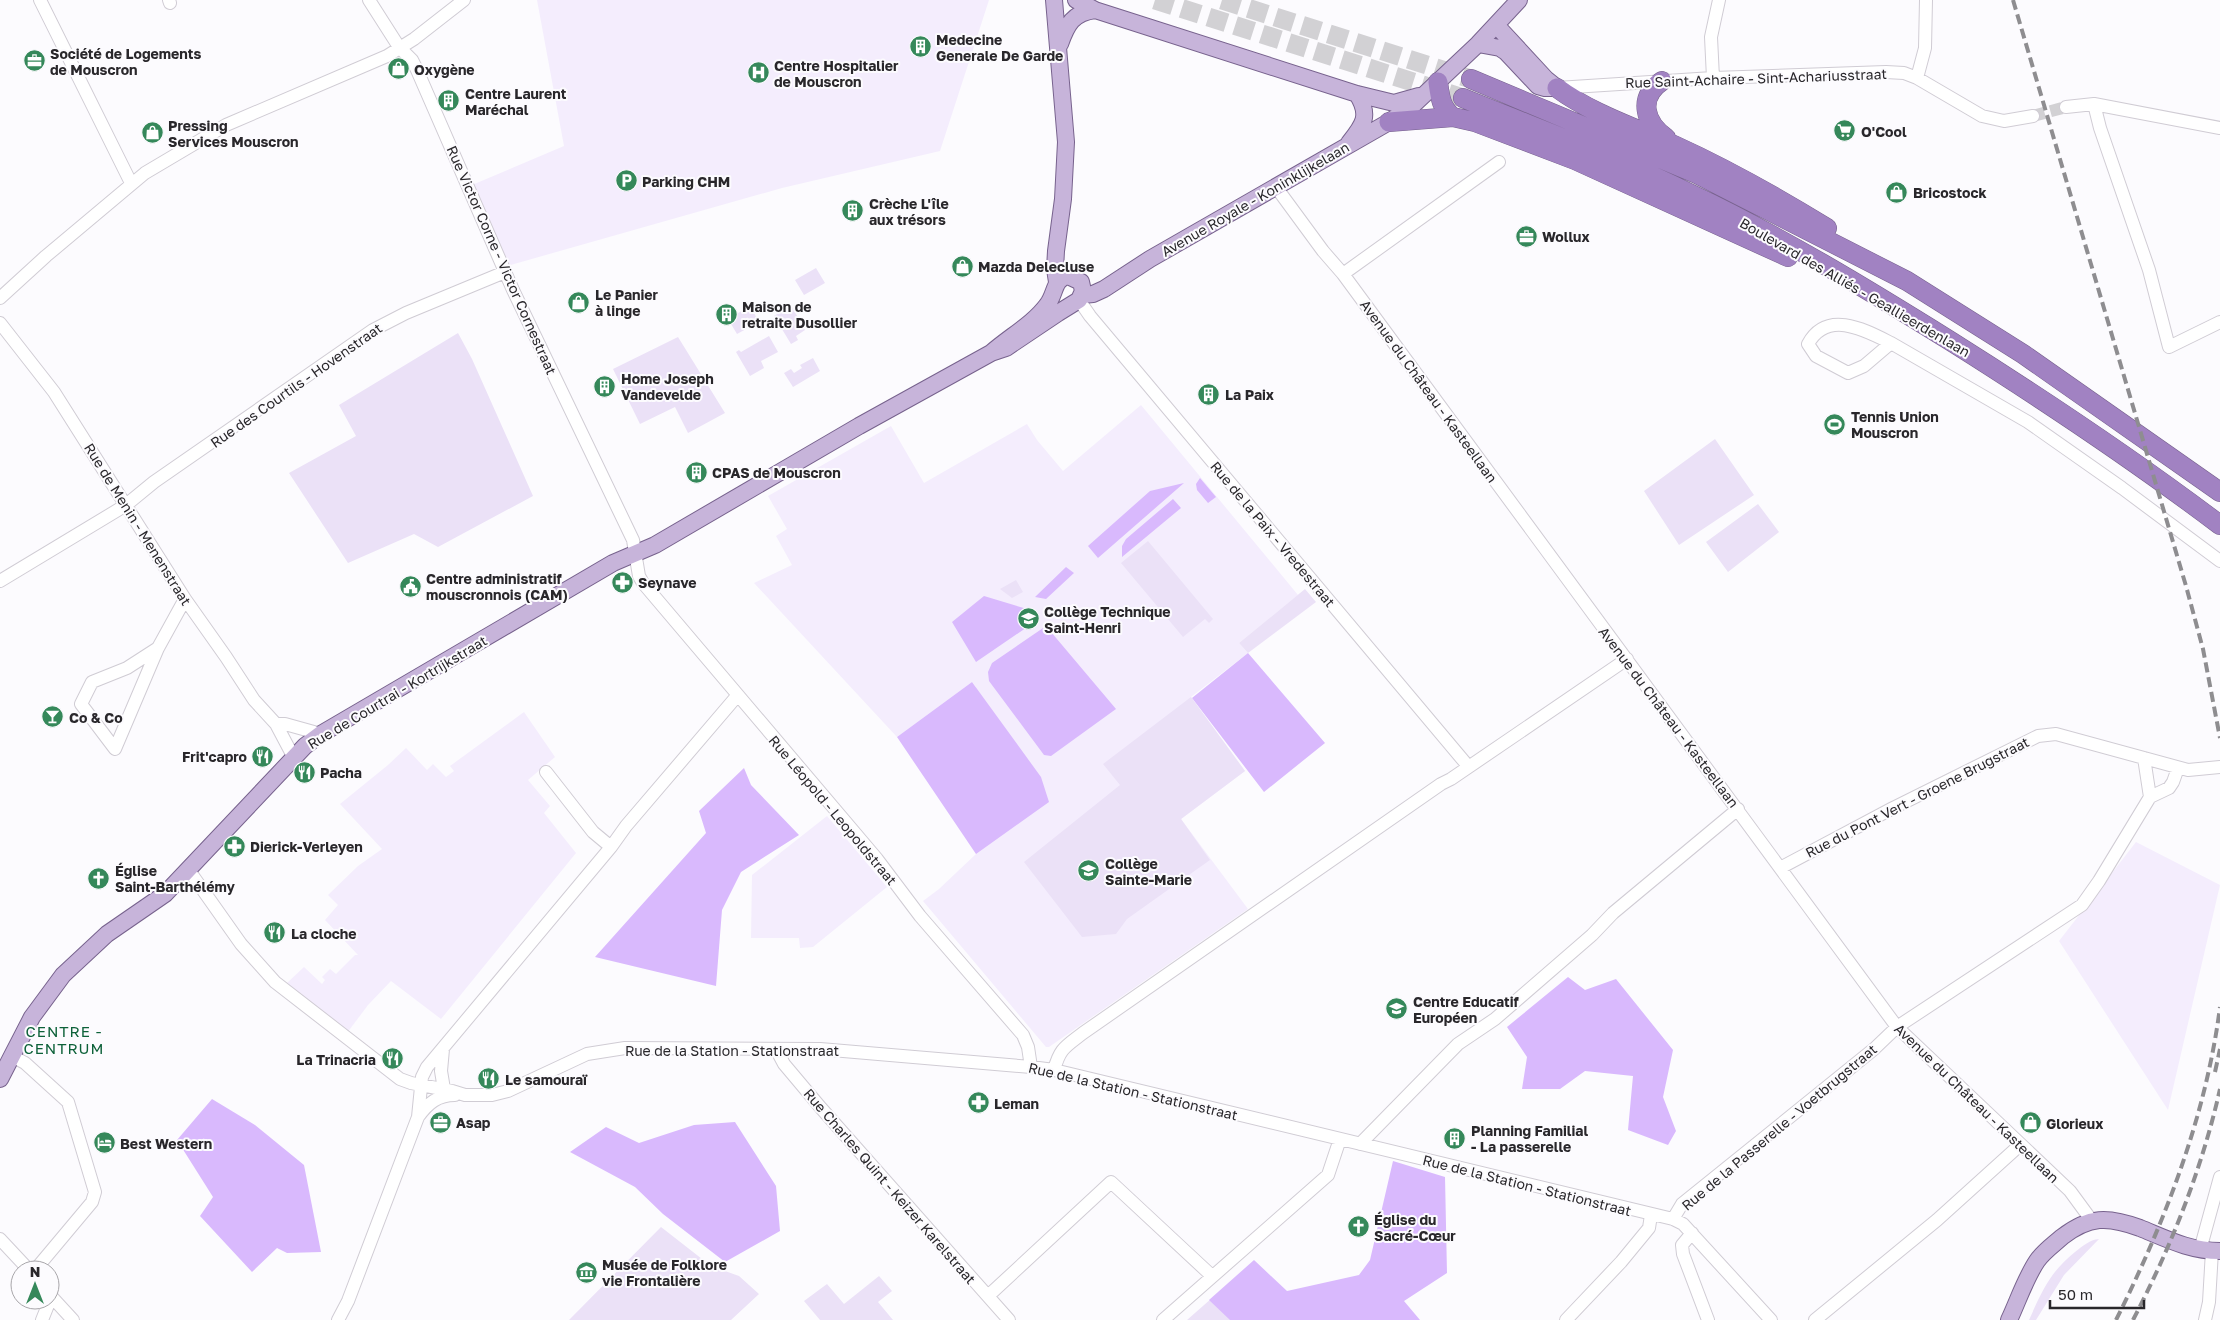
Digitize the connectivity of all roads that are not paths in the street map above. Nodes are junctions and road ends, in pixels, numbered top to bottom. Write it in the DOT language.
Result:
graph roads {
  1 [pos="40,0"];
  2 [pos="369,0"];
  3 [pos="464,0"];
  4 [pos="1054,0"];
  5 [pos="1076,0"];
  6 [pos="1519,0"];
  7 [pos="1719,0"];
  8 [pos="1926,0"];
  9 [pos="1094,10"];
  10 [pos="1497,26"];
  11 [pos="1478,44"];
  12 [pos="1059,46"];
  13 [pos="399,47"];
  14 [pos="1713,78"];
  15 [pos="1917,78"];
  16 [pos="1471,80"];
  17 [pos="1662,81"];
  18 [pos="1438,82"];
  19 [pos="1557,88"];
  20 [pos="1357,94"];
  21 [pos="1422,95"];
  22 [pos="1463,98"];
  23 [pos="2094,104"];
  24 [pos="2066,107"];
  25 [pos="2033,116"];
  26 [pos="1453,118"];
  27 [pos="1389,122"];
  28 [pos="2220,128"];
  29 [pos="1348,145"];
  30 [pos="1678,146"];
  31 [pos="1499,162"];
  32 [pos="132,183"];
  33 [pos="1276,186"];
  34 [pos="1832,270"];
  35 [pos="505,272"];
  36 [pos="1343,274"];
  37 [pos="1907,281"];
  38 [pos="1056,288"];
  39 [pos="0,298"];
  40 [pos="1077,300"];
  41 [pos="2220,322"];
  42 [pos="0,323"];
  43 [pos="1891,343"];
  44 [pos="991,353"];
  45 [pos="2220,492"];
  46 [pos="126,505"];
  47 [pos="2220,525"];
  48 [pos="636,553"];
  49 [pos="2220,561"];
  50 [pos="0,581"];
  51 [pos="185,599"];
  52 [pos="158,648"];
  53 [pos="1626,659"];
  54 [pos="738,696"];
  55 [pos="276,724"];
  56 [pos="321,734"];
  57 [pos="299,752"];
  58 [pos="2144,758"];
  59 [pos="1468,766"];
  60 [pos="2220,767"];
  61 [pos="2178,768"];
  62 [pos="546,772"];
  63 [pos="2150,797"];
  64 [pos="1738,809"];
  65 [pos="611,847"];
  66 [pos="1780,868"];
  67 [pos="188,869"];
  68 [pos="1896,1027"];
  69 [pos="443,1048"];
  70 [pos="776,1049"];
  71 [pos="12,1056"];
  72 [pos="1032,1066"];
  73 [pos="1054,1070"];
  74 [pos="1,1078"];
  75 [pos="421,1086"];
  76 [pos="444,1089"];
  77 [pos="465,1095"];
  78 [pos="418,1117"];
  79 [pos="1340,1139"];
  80 [pos="1360,1144"];
  81 [pos="2020,1145"];
  82 [pos="2220,1177"];
  83 [pos="1651,1215"];
  84 [pos="1673,1219"];
  85 [pos="2092,1221"];
  86 [pos="1692,1233"];
  87 [pos="0,1239"];
  88 [pos="2211,1251"];
  89 [pos="19,1260"];
  90 [pos="43,1260"];
  91 [pos="1212,1276"];
  92 [pos="988,1296"];
  93 [pos="60,1307"];
  94 [pos="73,1320"];
  95 [pos="338,1320"];
  96 [pos="1009,1320"];
  97 [pos="1163,1320"];
  98 [pos="1566,1320"];
  99 [pos="1708,1320"];
  100 [pos="1771,1320"];
  101 [pos="1815,1320"];
  102 [pos="2009,1320"];
  103 [pos="2205,1320"];
  1 -- 32 [label="street"];
  2 -- 13 [label="street, Rue Victor Corne - Victor Cornestraat"];
  3 -- 13 [label="street"];
  4 -- 12 [label="main road"];
  5 -- 9 [label="main road"];
  6 -- 10 [label="main road, Avenue Royale - Koninklijkelaan"];
  7 -- 14 [label="street"];
  8 -- 15 [label="street"];
  9 -- 12 [label="main road"];
  9 -- 20 [label="main road"];
  10 -- 11 [label="main road, Avenue Royale - Koninklijkelaan"];
  10 -- 19 [label="main road"];
  11 -- 18 [label="main road, Avenue Royale - Koninklijkelaan"];
  11 -- 19 [label="main road, Rue Saint-Achaire - Sint-Achariusstraat"];
  12 -- 38 [label="main road"];
  13 -- 32 [label="street"];
  13 -- 35 [label="street, Rue Victor Corne - Victor Cornestraat"];
  14 -- 15 [label="street, Rue Saint-Achaire - Sint-Achariusstraat"];
  14 -- 17 [label="street, Rue Saint-Achaire - Sint-Achariusstraat"];
  15 -- 25 [label="street, Rue Saint-Achaire - Sint-Achariusstraat"];
  16 -- 37 [label="highway, Boulevard des Alliés - Geallieerdenlaan"];
  17 -- 19 [label="street, Rue Saint-Achaire - Sint-Achariusstraat"];
  17 -- 30 [label="highway"];
  18 -- 21 [label="main road, Avenue Royale - Koninklijkelaan"];
  18 -- 26 [label="highway"];
  19 -- 30 [label="highway"];
  20 -- 21 [label="main road"];
  20 -- 29 [label="main road"];
  21 -- 27 [label="main road, Avenue Royale - Koninklijkelaan"];
  22 -- 34 [label="highway, Boulevard des Alliés - Geallieerdenlaan"];
  23 -- 24 [label="street"];
  23 -- 28 [label="street"];
  23 -- 41 [label="street"];
  26 -- 27 [label="highway"];
  26 -- 34 [label="highway"];
  27 -- 29 [label="main road, Avenue Royale - Koninklijkelaan"];
  29 -- 33 [label="main road, Avenue Royale - Koninklijkelaan"];
  30 -- 37 [label="highway"];
  31 -- 36 [label="street"];
  32 -- 39 [label="street"];
  33 -- 36 [label="street, Avenue du Château - Kasteellaan"];
  33 -- 40 [label="main road, Avenue Royale - Koninklijkelaan"];
  34 -- 47 [label="highway, Boulevard des Alliés - Geallieerdenlaan"];
  35 -- 46 [label="street, Rue des Courtils - Hovenstraat"];
  35 -- 48 [label="street, Rue Victor Corne - Victor Cornestraat"];
  36 -- 53 [label="street, Avenue du Château - Kasteellaan"];
  37 -- 45 [label="highway, Boulevard des Alliés - Geallieerdenlaan"];
  38 -- 40 [label="main road"];
  38 -- 40 [label="main road"];
  38 -- 44 [label="main road, Avenue Royale - Koninklijkelaan"];
  40 -- 44 [label="main road, Avenue Royale - Koninklijkelaan"];
  40 -- 59 [label="street, Rue de la Paix - Vredestraat"];
  42 -- 46 [label="street, Rue de Menin - Menenstraat"];
  43 -- 43 [label="street"];
  43 -- 49 [label="street"];
  44 -- 48 [label="main road, Avenue Royale - Koninklijkelaan"];
  46 -- 50 [label="street, Rue des Courtils - Hovenstraat"];
  46 -- 51 [label="street, Rue de Menin - Menenstraat"];
  48 -- 54 [label="street, Rue Léopold - Leopoldstraat"];
  48 -- 56 [label="main road, Rue de Courtrai - Kortrijkstraat"];
  51 -- 52 [label="street"];
  51 -- 55 [label="street, Rue de Menin - Menenstraat"];
  52 -- 52 [label="street"];
  53 -- 59 [label="street"];
  53 -- 64 [label="street, Avenue du Château - Kasteellaan"];
  54 -- 65 [label="street"];
  54 -- 72 [label="street, Rue Léopold - Leopoldstraat"];
  55 -- 56 [label="street"];
  55 -- 57 [label="street, Rue de Menin - Menenstraat"];
  56 -- 57 [label="main road, Rue de Courtrai - Kortrijkstraat"];
  57 -- 67 [label="main road, Rue de Courtrai - Kortrijkstraat"];
  58 -- 61 [label="street, Rue du Pont Vert - Groene Brugstraat"];
  58 -- 63 [label="street"];
  58 -- 66 [label="street, Rue du Pont Vert - Groene Brugstraat"];
  59 -- 73 [label="street"];
  60 -- 61 [label="street"];
  61 -- 63 [label="street, Rue de la Passerelle - Voetbrugstraat"];
  62 -- 65 [label="street"];
  63 -- 68 [label="street, Rue de la Passerelle - Voetbrugstraat"];
  64 -- 66 [label="street, Avenue du Château - Kasteellaan"];
  64 -- 80 [label="street"];
  65 -- 69 [label="street"];
  66 -- 68 [label="street, Avenue du Château - Kasteellaan"];
  67 -- 71 [label="main road, Rue de Courtrai - Kortrijkstraat"];
  67 -- 75 [label="street, Rue de la Station - Stationstraat"];
  68 -- 81 [label="street, Avenue du Château - Kasteellaan"];
  68 -- 84 [label="street, Rue de la Passerelle - Voetbrugstraat"];
  69 -- 75 [label="street"];
  69 -- 76 [label="street"];
  70 -- 72 [label="street, Rue de la Station - Stationstraat"];
  70 -- 77 [label="street, Rue de la Station - Stationstraat"];
  70 -- 92 [label="street, Rue Charles Quint - Keizer Karelstraat"];
  71 -- 74 [label="main road, Rue de Courtrai - Kortrijkstraat"];
  71 -- 90 [label="street"];
  72 -- 73 [label="street, Rue de la Station - Stationstraat"];
  73 -- 79 [label="street, Rue de la Station - Stationstraat"];
  75 -- 76 [label="street, Rue de la Station - Stationstraat"];
  75 -- 78 [label="street"];
  76 -- 77 [label="street, Rue de la Station - Stationstraat"];
  77 -- 78 [label="street"];
  78 -- 95 [label="street"];
  79 -- 80 [label="street, Rue de la Station - Stationstraat"];
  79 -- 91 [label="street"];
  80 -- 83 [label="street, Rue de la Station - Stationstraat"];
  81 -- 85 [label="street, Avenue du Château - Kasteellaan"];
  81 -- 101 [label="street"];
  82 -- 88 [label="street"];
  83 -- 84 [label="street, Rue de la Station - Stationstraat"];
  83 -- 98 [label="street"];
  84 -- 86 [label="street, Rue de la Station - Stationstraat"];
  85 -- 88 [label="main road"];
  85 -- 102 [label="main road"];
  86 -- 99 [label="street"];
  86 -- 100 [label="street, Rue de la Station - Stationstraat"];
  87 -- 89 [label="street"];
  88 -- 103 [label="street"];
  91 -- 92 [label="street"];
  91 -- 97 [label="street"];
  92 -- 96 [label="street, Rue Charles Quint - Keizer Karelstraat"];
  93 -- 94 [label="street"];
}
